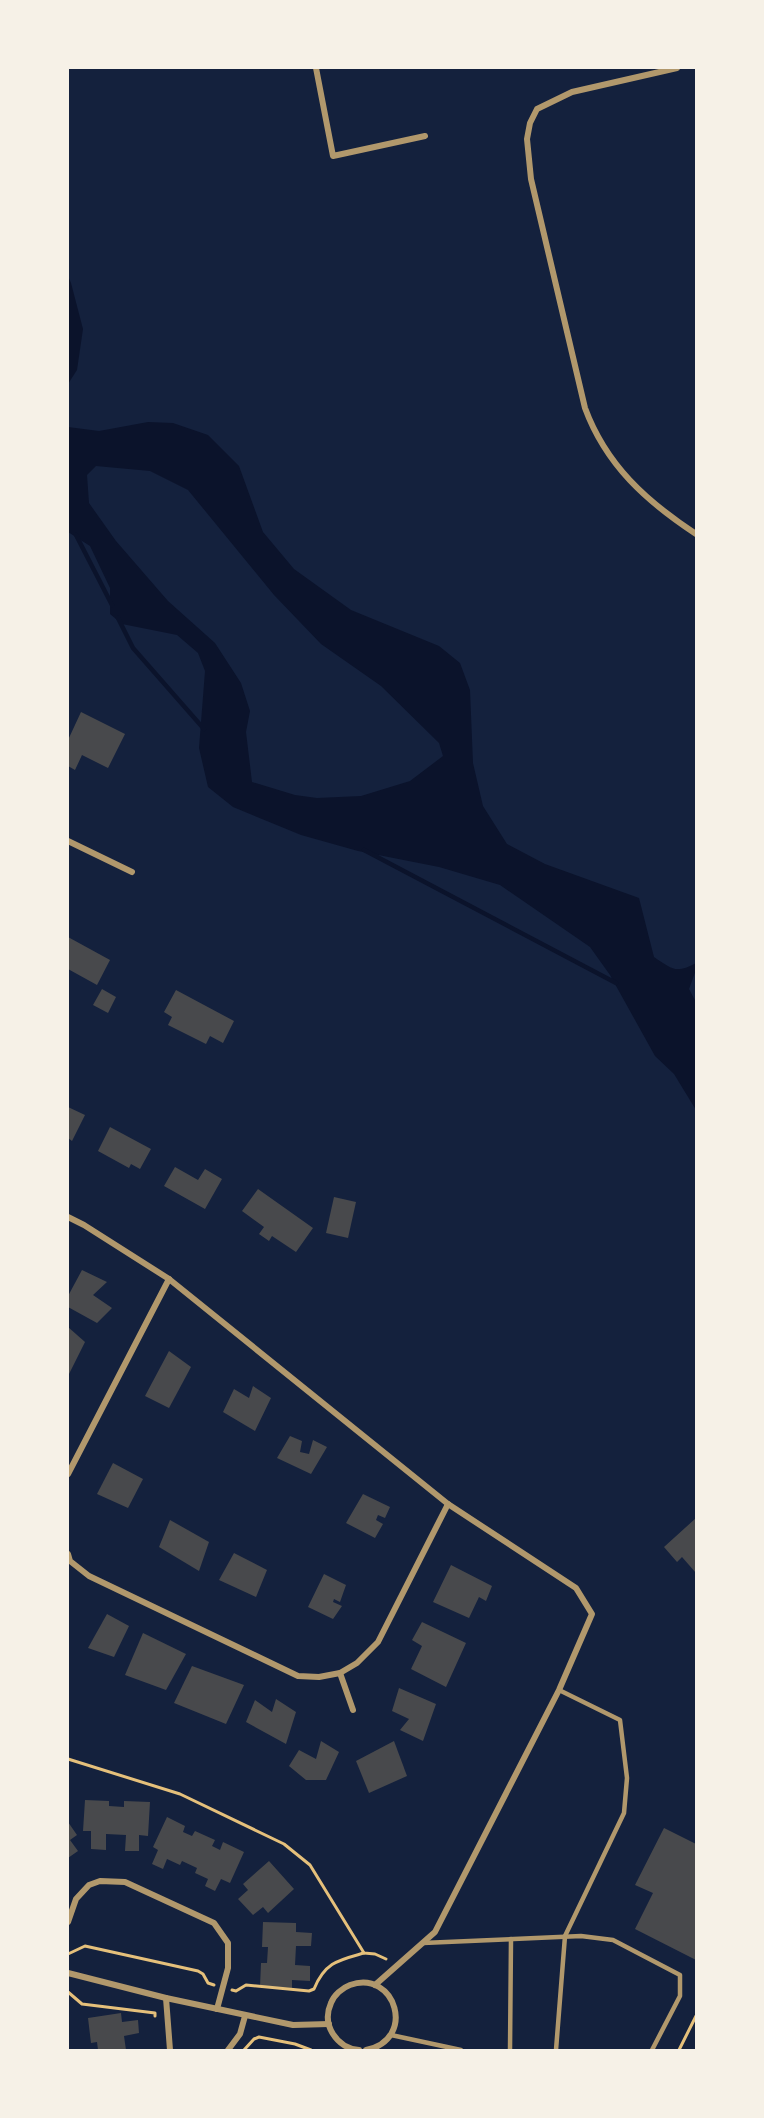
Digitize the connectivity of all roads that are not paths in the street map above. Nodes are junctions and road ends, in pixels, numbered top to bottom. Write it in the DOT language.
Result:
graph roads {
  1 [pos="316,68"];
  2 [pos="677,68"];
  3 [pos="425,136"];
  4 [pos="696,534"];
  5 [pos="68,841"];
  6 [pos="132,872"];
  7 [pos="68,1217"];
  8 [pos="169,1280"];
  9 [pos="68,1474"];
  10 [pos="448,1504"];
  11 [pos="68,1554"];
  12 [pos="340,1673"];
  13 [pos="559,1690"];
  14 [pos="353,1710"];
  15 [pos="68,1922"];
  16 [pos="565,1936"];
  17 [pos="512,1939"];
  18 [pos="423,1942"];
  19 [pos="68,1973"];
  20 [pos="375,1985"];
  21 [pos="166,1998"];
  22 [pos="217,2009"];
  23 [pos="245,2016"];
  24 [pos="328,2024"];
  25 [pos="391,2035"];
  26 [pos="170,2050"];
  27 [pos="228,2050"];
  28 [pos="359,2050"];
  29 [pos="366,2050"];
  30 [pos="461,2050"];
  31 [pos="510,2050"];
  32 [pos="556,2050"];
  33 [pos="652,2050"];
  1 -- 3 [label="street"];
  2 -- 4 [label="street"];
  5 -- 6 [label="street"];
  7 -- 8 [label="street"];
  8 -- 9 [label="street"];
  8 -- 10 [label="street"];
  10 -- 12 [label="street"];
  10 -- 13 [label="street"];
  11 -- 12 [label="street"];
  12 -- 14 [label="street"];
  13 -- 16 [label="lane"];
  13 -- 18 [label="street"];
  15 -- 22 [label="street"];
  16 -- 17 [label="lane"];
  16 -- 32 [label="lane"];
  16 -- 33 [label="lane"];
  17 -- 18 [label="lane"];
  17 -- 31 [label="lane"];
  18 -- 20 [label="street"];
  19 -- 21 [label="street"];
  20 -- 24 [label="street"];
  20 -- 25 [label="street"];
  21 -- 22 [label="street"];
  21 -- 26 [label="street"];
  22 -- 23 [label="street"];
  23 -- 24 [label="street"];
  23 -- 27 [label="street"];
  24 -- 28 [label="street"];
  25 -- 29 [label="street"];
  25 -- 30 [label="lane"];
}
